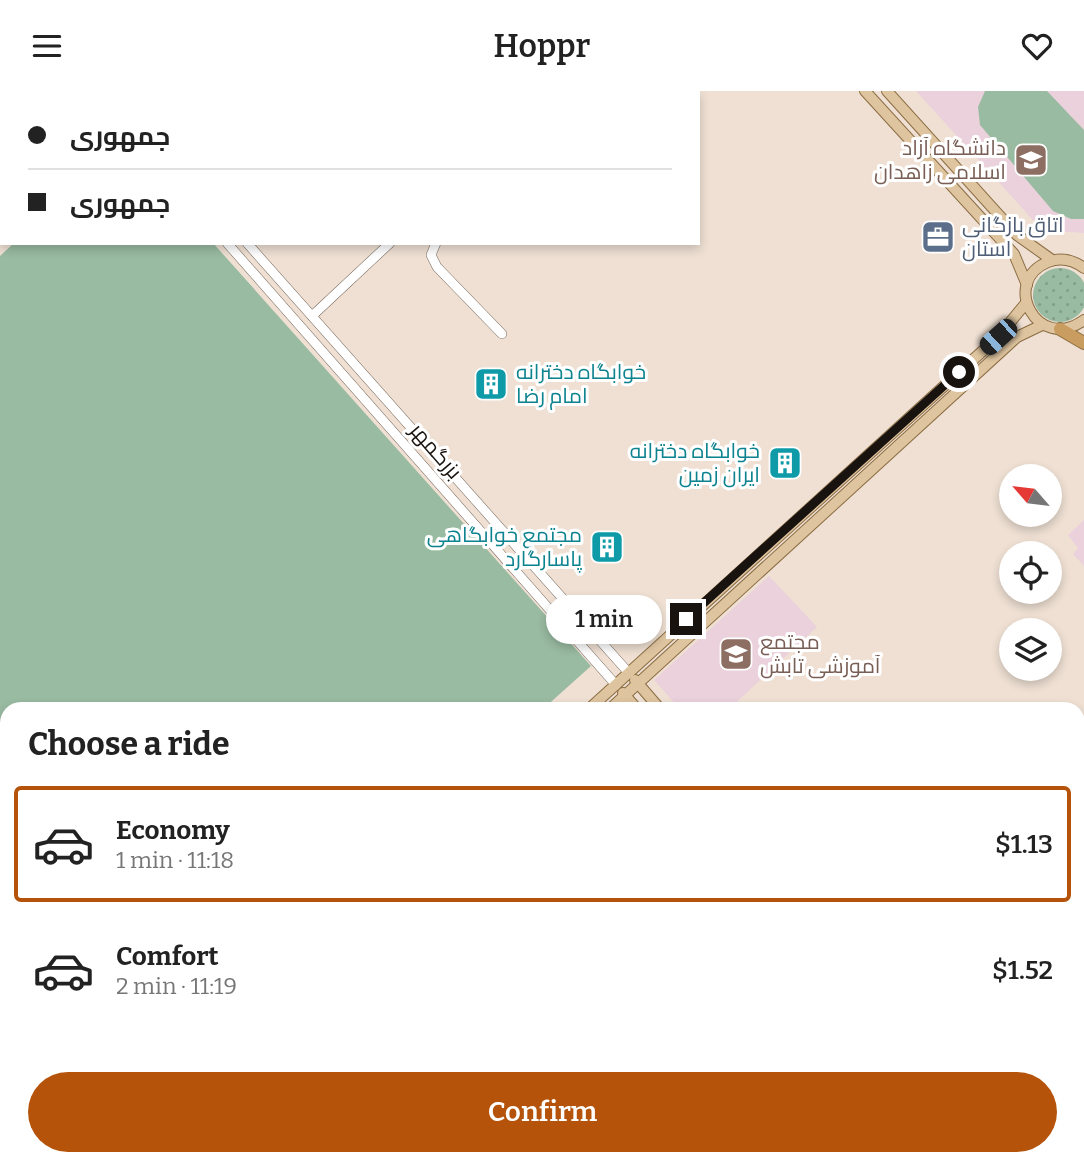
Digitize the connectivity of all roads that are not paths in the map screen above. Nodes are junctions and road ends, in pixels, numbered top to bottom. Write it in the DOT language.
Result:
graph roads {
  1 [pos="865,91"];
  2 [pos="887,91"];
  3 [pos="229,245"];
  4 [pos="249,245"];
  5 [pos="388,245"];
  6 [pos="435,245"];
  7 [pos="1084,254"];
  8 [pos="1052,260"];
  9 [pos="1070,260"];
  10 [pos="1084,268"];
  11 [pos="1027,285"];
  12 [pos="1026,303"];
  13 [pos="315,320"];
  14 [pos="1084,320"];
  15 [pos="1042,324"];
  16 [pos="1060,330"];
  17 [pos="306,333"];
  18 [pos="502,334"];
  19 [pos="1084,343"];
  20 [pos="443,465"];
  21 [pos="431,475"];
  22 [pos="762,548"];
  23 [pos="772,561"];
  24 [pos="628,672"];
  25 [pos="616,685"];
  26 [pos="639,685"];
  27 [pos="625,695"];
  28 [pos="597,702"];
  29 [pos="618,702"];
  30 [pos="631,702"];
  31 [pos="654,702"];
  1 -- 11 [label="main road"];
  2 -- 8 [label="main road"];
  3 -- 17 [label="street, بزرگمهر"];
  4 -- 13 [label="street, بزرگمهر"];
  5 -- 13 [label="street"];
  6 -- 18 [label="street"];
  7 -- 9 [label="main road"];
  8 -- 9 [label="main road"];
  8 -- 11 [label="main road"];
  9 -- 10 [label="main road"];
  11 -- 12 [label="main road"];
  12 -- 15 [label="main road"];
  12 -- 22 [label="main road"];
  13 -- 17 [label="street"];
  13 -- 20 [label="street, بزرگمهر"];
  14 -- 16 [label="main road"];
  15 -- 16 [label="main road"];
  15 -- 23 [label="main road"];
  16 -- 19 [label="highway"];
  17 -- 21 [label="street, بزرگمهر"];
  20 -- 21 [label="street"];
  20 -- 24 [label="street, بزرگمهر"];
  21 -- 25 [label="street, بزرگمهر"];
  22 -- 23 [label="main road"];
  22 -- 24 [label="main road"];
  23 -- 26 [label="main road"];
  24 -- 25 [label="main road"];
  24 -- 26 [label="main road"];
  25 -- 27 [label="main road"];
  25 -- 28 [label="main road"];
  26 -- 27 [label="main road"];
  26 -- 31 [label="main road"];
  27 -- 29 [label="main road"];
  27 -- 30 [label="main road"];
}
